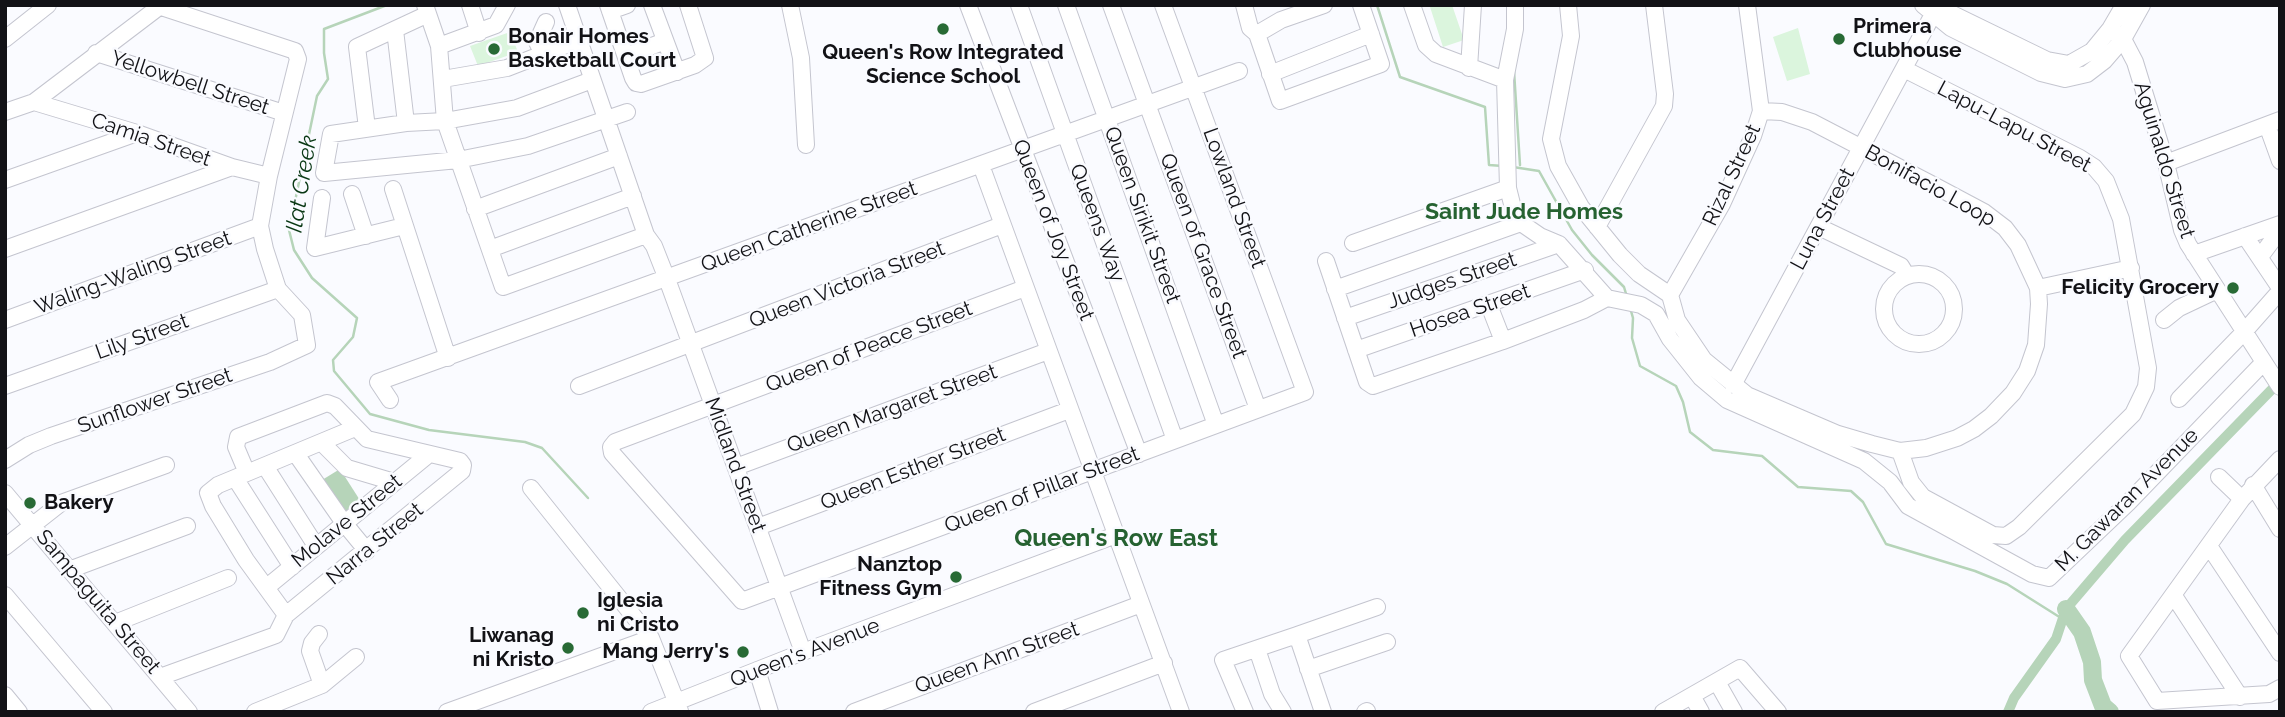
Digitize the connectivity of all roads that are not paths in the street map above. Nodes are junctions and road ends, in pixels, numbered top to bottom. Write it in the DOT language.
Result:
graph roads {
  1 [pos="48,5"];
  2 [pos="470,5"];
  3 [pos="507,5"];
  4 [pos="567,5"];
  5 [pos="627,5"];
  6 [pos="652,5"];
  7 [pos="688,5"];
  8 [pos="790,5"];
  9 [pos="968,5"];
  10 [pos="1019,5"];
  11 [pos="1066,5"];
  12 [pos="1111,5"];
  13 [pos="1163,5"];
  14 [pos="1303,5"];
  15 [pos="1324,5"];
  16 [pos="1361,5"];
  17 [pos="1412,5"];
  18 [pos="1473,5"];
  19 [pos="1515,5"];
  20 [pos="1568,5"];
  21 [pos="1654,5"];
  22 [pos="1747,5"];
  23 [pos="2123,5"];
  24 [pos="2142,5"];
  25 [pos="157,6"];
  26 [pos="1247,7"];
  27 [pos="1933,7"];
  28 [pos="609,8"];
  29 [pos="427,10"];
  30 [pos="1281,20"];
  31 [pos="546,22"];
  32 [pos="395,30"];
  33 [pos="479,33"];
  34 [pos="1257,34"];
  35 [pos="1371,34"];
  36 [pos="2117,34"];
  37 [pos="5,39"];
  38 [pos="579,40"];
  39 [pos="666,41"];
  40 [pos="439,46"];
  41 [pos="96,53"];
  42 [pos="543,55"];
  43 [pos="626,55"];
  44 [pos="1469,68"];
  45 [pos="1904,69"];
  46 [pos="1240,71"];
  47 [pos="677,72"];
  48 [pos="1270,74"];
  49 [pos="443,79"];
  50 [pos="592,80"];
  51 [pos="1505,80"];
  52 [pos="1193,87"];
  53 [pos="34,102"];
  54 [pos="1147,104"];
  55 [pos="1761,111"];
  56 [pos="5,112"];
  57 [pos="627,112"];
  58 [pos="284,113"];
  59 [pos="1107,118"];
  60 [pos="606,119"];
  61 [pos="445,121"];
  62 [pos="406,123"];
  63 [pos="2273,123"];
  64 [pos="367,128"];
  65 [pos="1066,133"];
  66 [pos="136,134"];
  67 [pos="806,145"];
  68 [pos="1861,148"];
  69 [pos="1022,149"];
  70 [pos="619,156"];
  71 [pos="458,160"];
  72 [pos="2280,161"];
  73 [pos="2166,163"];
  74 [pos="981,165"];
  75 [pos="232,167"];
  76 [pos="1508,172"];
  77 [pos="269,176"];
  78 [pos="5,180"];
  79 [pos="393,189"];
  80 [pos="352,194"];
  81 [pos="633,196"];
  82 [pos="322,198"];
  83 [pos="475,209"];
  84 [pos="1521,223"];
  85 [pos="2280,224"];
  86 [pos="1002,225"];
  87 [pos="260,226"];
  88 [pos="404,226"];
  89 [pos="1819,226"];
  90 [pos="1597,227"];
  91 [pos="2280,230"];
  92 [pos="646,235"];
  93 [pos="366,236"];
  94 [pos="2245,236"];
  95 [pos="1353,243"];
  96 [pos="1559,244"];
  97 [pos="5,249"];
  98 [pos="490,249"];
  99 [pos="2194,254"];
  100 [pos="2260,257"];
  101 [pos="1326,261"];
  102 [pos="2131,268"];
  103 [pos="1585,271"];
  104 [pos="1907,276"];
  105 [pos="667,279"];
  106 [pos="1025,288"];
  107 [pos="2038,288"];
  108 [pos="278,289"];
  109 [pos="1335,289"];
  110 [pos="2217,290"];
  111 [pos="1670,295"];
  112 [pos="2277,297"];
  113 [pos="1615,300"];
  114 [pos="1489,305"];
  115 [pos="1345,318"];
  116 [pos="5,320"];
  117 [pos="2164,320"];
  118 [pos="2243,333"];
  119 [pos="1503,341"];
  120 [pos="691,345"];
  121 [pos="1048,351"];
  122 [pos="1356,351"];
  123 [pos="448,358"];
  124 [pos="2265,366"];
  125 [pos="1733,385"];
  126 [pos="5,386"];
  127 [pos="579,386"];
  128 [pos="2280,387"];
  129 [pos="1304,392"];
  130 [pos="2179,399"];
  131 [pos="390,400"];
  132 [pos="714,406"];
  133 [pos="1258,409"];
  134 [pos="1069,410"];
  135 [pos="1216,425"];
  136 [pos="355,428"];
  137 [pos="1175,440"];
  138 [pos="322,443"];
  139 [pos="1900,452"];
  140 [pos="296,454"];
  141 [pos="1139,454"];
  142 [pos="428,455"];
  143 [pos="2280,459"];
  144 [pos="5,460"];
  145 [pos="166,465"];
  146 [pos="265,466"];
  147 [pos="736,467"];
  148 [pos="1091,472"];
  149 [pos="241,476"];
  150 [pos="2218,477"];
  151 [pos="394,482"];
  152 [pos="2253,485"];
  153 [pos="531,488"];
  154 [pos="5,493"];
  155 [pos="2242,499"];
  156 [pos="344,523"];
  157 [pos="32,524"];
  158 [pos="187,526"];
  159 [pos="758,527"];
  160 [pos="2280,529"];
  161 [pos="1116,536"];
  162 [pos="316,546"];
  163 [pos="2210,546"];
  164 [pos="5,547"];
  165 [pos="367,551"];
  166 [pos="292,567"];
  167 [pos="69,570"];
  168 [pos="228,578"];
  169 [pos="267,587"];
  170 [pos="780,588"];
  171 [pos="5,595"];
  172 [pos="2174,596"];
  173 [pos="1141,604"];
  174 [pos="1377,607"];
  175 [pos="286,615"];
  176 [pos="115,623"];
  177 [pos="318,635"];
  178 [pos="1297,635"];
  179 [pos="651,638"];
  180 [pos="1387,642"];
  181 [pos="1257,649"];
  182 [pos="803,652"];
  183 [pos="2280,653"];
  184 [pos="356,657"];
  185 [pos="1164,663"];
  186 [pos="1308,669"];
  187 [pos="757,670"];
  188 [pos="160,677"];
  189 [pos="1717,682"];
  190 [pos="322,685"];
  191 [pos="2280,688"];
  192 [pos="5,695"];
  193 [pos="1692,696"];
  194 [pos="2240,696"];
  195 [pos="679,707"];
  196 [pos="1666,711"];
  197 [pos="19,712"];
  198 [pos="104,712"];
  199 [pos="189,712"];
  200 [pos="255,712"];
  201 [pos="447,712"];
  202 [pos="651,712"];
  203 [pos="770,712"];
  204 [pos="854,712"];
  205 [pos="1034,712"];
  206 [pos="1181,712"];
  207 [pos="1245,712"];
  208 [pos="1283,712"];
  209 [pos="1323,712"];
  210 [pos="1701,712"];
  211 [pos="1734,712"];
  212 [pos="1778,712"];
  1 -- 37 [label="street"];
  2 -- 33 [label="street"];
  3 -- 33 [label="street"];
  4 -- 38 [label="street, Midland Street"];
  5 -- 28 [label="street"];
  6 -- 39 [label="street"];
  7 -- 47 [label="street"];
  8 -- 67 [label="street"];
  9 -- 69 [label="street, Queen of Joy Street"];
  10 -- 65 [label="street, Queens Way"];
  11 -- 59 [label="street, Queen Sirikit Street"];
  12 -- 54 [label="street, Queen of Grace Street"];
  13 -- 52 [label="street, Lowland Street"];
  14 -- 30 [label="street"];
  15 -- 30 [label="street"];
  16 -- 35 [label="street"];
  17 -- 44 [label="street"];
  18 -- 44 [label="street"];
  19 -- 51 [label="street"];
  20 -- 90 [label="street"];
  21 -- 90 [label="street"];
  22 -- 55 [label="street, Rizal Street"];
  23 -- 36 [label="street"];
  24 -- 36 [label="street"];
  25 -- 41 [label="street"];
  25 -- 58 [label="street"];
  26 -- 34 [label="street"];
  27 -- 36 [label="street"];
  27 -- 45 [label="street, Luna Street"];
  28 -- 43 [label="street"];
  29 -- 32 [label="street"];
  29 -- 40 [label="street"];
  30 -- 34 [label="street"];
  31 -- 42 [label="street"];
  32 -- 62 [label="street"];
  32 -- 64 [label="street"];
  33 -- 40 [label="street"];
  34 -- 48 [label="street"];
  35 -- 48 [label="street"];
  35 -- 48 [label="street"];
  36 -- 73 [label="street, Aguinaldo Street"];
  38 -- 42 [label="street"];
  38 -- 50 [label="street, Midland Street"];
  39 -- 43 [label="street"];
  39 -- 47 [label="street"];
  40 -- 49 [label="street"];
  41 -- 53 [label="street"];
  41 -- 58 [label="street, Yellowbell Street"];
  42 -- 49 [label="street"];
  43 -- 47 [label="street"];
  44 -- 51 [label="street"];
  45 -- 68 [label="street, Luna Street"];
  45 -- 102 [label="street, Lapu-Lapu Street"];
  46 -- 52 [label="street, Queen Catherine Street"];
  49 -- 61 [label="street"];
  50 -- 60 [label="street, Midland Street"];
  50 -- 61 [label="street"];
  51 -- 76 [label="street"];
  52 -- 54 [label="street, Queen Catherine Street"];
  52 -- 129 [label="street, Lowland Street"];
  53 -- 56 [label="street"];
  53 -- 66 [label="street, Camia Street"];
  54 -- 59 [label="street, Queen Catherine Street"];
  54 -- 133 [label="street, Queen of Grace Street"];
  55 -- 68 [label="street, Bonifacio Loop"];
  55 -- 111 [label="street, Rizal Street"];
  57 -- 60 [label="street"];
  58 -- 77 [label="street"];
  59 -- 65 [label="street, Queen Catherine Street"];
  59 -- 135 [label="street, Queen Sirikit Street"];
  60 -- 70 [label="street, Midland Street"];
  60 -- 71 [label="street"];
  61 -- 62 [label="street"];
  61 -- 71 [label="street"];
  62 -- 64 [label="street"];
  63 -- 72 [label="street"];
  63 -- 73 [label="street"];
  64 -- 71 [label="street"];
  65 -- 69 [label="street, Queen Catherine Street"];
  65 -- 137 [label="street, Queens Way"];
  66 -- 75 [label="street, Camia Street"];
  66 -- 78 [label="street"];
  68 -- 89 [label="street, Luna Street"];
  68 -- 107 [label="street, Bonifacio Loop"];
  69 -- 74 [label="street, Queen Catherine Street"];
  69 -- 141 [label="street, Queen of Joy Street"];
  70 -- 81 [label="street, Midland Street"];
  70 -- 83 [label="street"];
  71 -- 83 [label="street"];
  73 -- 99 [label="street, Aguinaldo Street"];
  74 -- 86 [label="street"];
  74 -- 105 [label="street, Queen Catherine Street"];
  75 -- 77 [label="street, Camia Street"];
  75 -- 97 [label="street"];
  76 -- 84 [label="street"];
  76 -- 95 [label="street"];
  77 -- 87 [label="street"];
  79 -- 88 [label="street"];
  80 -- 93 [label="street"];
  81 -- 92 [label="street, Midland Street"];
  81 -- 98 [label="street"];
  82 -- 93 [label="street"];
  83 -- 98 [label="street"];
  84 -- 96 [label="street"];
  84 -- 109 [label="street"];
  85 -- 94 [label="street"];
  86 -- 106 [label="street"];
  86 -- 120 [label="street, Queen Victoria Street"];
  87 -- 108 [label="street"];
  87 -- 116 [label="street, Waling-Waling Street"];
  88 -- 93 [label="street"];
  88 -- 123 [label="street"];
  89 -- 104 [label="street"];
  89 -- 125 [label="street, Luna Street"];
  90 -- 111 [label="street"];
  91 -- 100 [label="street"];
  92 -- 98 [label="street"];
  92 -- 105 [label="street, Midland Street"];
  94 -- 99 [label="street"];
  94 -- 100 [label="street"];
  96 -- 103 [label="street"];
  96 -- 115 [label="street, Judges Street"];
  99 -- 110 [label="street, Aguinaldo Street"];
  100 -- 112 [label="street"];
  101 -- 109 [label="street"];
  102 -- 107 [label="street"];
  102 -- 139 [label="street, Lapu-Lapu Street"];
  103 -- 113 [label="street"];
  103 -- 114 [label="street, Hosea Street"];
  104 -- 104 [label="street"];
  105 -- 120 [label="street, Midland Street"];
  105 -- 123 [label="street, Queen Catherine Street"];
  106 -- 121 [label="street"];
  106 -- 132 [label="street, Queen of Peace Street"];
  107 -- 139 [label="street, Bonifacio Loop"];
  108 -- 126 [label="street, Lily Street"];
  108 -- 144 [label="street, Sunflower Street"];
  109 -- 115 [label="street"];
  110 -- 117 [label="street"];
  110 -- 118 [label="street, Aguinaldo Street"];
  111 -- 125 [label="street"];
  112 -- 118 [label="street"];
  113 -- 119 [label="street"];
  113 -- 124 [label="street, M. Gawaran Avenue"];
  114 -- 119 [label="street"];
  114 -- 122 [label="street, Hosea Street"];
  115 -- 122 [label="street"];
  118 -- 124 [label="street, Aguinaldo Street"];
  118 -- 130 [label="street"];
  119 -- 122 [label="street"];
  120 -- 127 [label="street, Queen Victoria Street"];
  120 -- 132 [label="street, Midland Street"];
  121 -- 134 [label="street"];
  121 -- 147 [label="street, Queen Margaret Street"];
  123 -- 131 [label="street, Queen Catherine Street"];
  124 -- 128 [label="street"];
  125 -- 139 [label="street"];
  129 -- 133 [label="street, Queen of Pillar Street"];
  132 -- 147 [label="street, Midland Street"];
  132 -- 170 [label="street, Queen of Peace Street"];
  133 -- 135 [label="street, Queen of Pillar Street"];
  134 -- 148 [label="street"];
  134 -- 159 [label="street, Queen Esther Street"];
  135 -- 137 [label="street, Queen of Pillar Street"];
  136 -- 138 [label="street"];
  136 -- 142 [label="street"];
  136 -- 149 [label="street"];
  137 -- 141 [label="street, Queen of Pillar Street"];
  138 -- 140 [label="street"];
  138 -- 151 [label="street"];
  140 -- 146 [label="street"];
  140 -- 156 [label="street"];
  141 -- 148 [label="street, Queen of Pillar Street"];
  142 -- 151 [label="street, Molave Street"];
  142 -- 165 [label="street, Narra Street"];
  143 -- 152 [label="street"];
  145 -- 157 [label="street"];
  146 -- 149 [label="street"];
  146 -- 162 [label="street"];
  147 -- 159 [label="street, Midland Street"];
  148 -- 161 [label="street"];
  148 -- 170 [label="street, Queen of Pillar Street"];
  149 -- 166 [label="street"];
  149 -- 169 [label="street"];
  150 -- 155 [label="street"];
  151 -- 156 [label="street, Molave Street"];
  152 -- 155 [label="street"];
  152 -- 160 [label="street"];
  153 -- 179 [label="street"];
  154 -- 157 [label="street, Sampaguita Street"];
  155 -- 163 [label="street"];
  156 -- 162 [label="street, Molave Street"];
  156 -- 165 [label="street"];
  157 -- 164 [label="street"];
  157 -- 167 [label="street, Sampaguita Street"];
  158 -- 167 [label="street"];
  159 -- 170 [label="street, Midland Street"];
  161 -- 173 [label="street"];
  161 -- 182 [label="street, Queen's Avenue"];
  162 -- 166 [label="street, Molave Street"];
  163 -- 172 [label="street"];
  163 -- 183 [label="street"];
  165 -- 175 [label="street, Narra Street"];
  166 -- 169 [label="street, Molave Street"];
  167 -- 176 [label="street, Sampaguita Street"];
  168 -- 176 [label="street"];
  169 -- 175 [label="street"];
  170 -- 182 [label="street, Midland Street"];
  171 -- 198 [label="street"];
  172 -- 194 [label="street"];
  172 -- 194 [label="street"];
  173 -- 185 [label="street"];
  173 -- 204 [label="street, Queen Ann Street"];
  174 -- 178 [label="street"];
  175 -- 188 [label="street, Narra Street"];
  176 -- 188 [label="street, Sampaguita Street"];
  177 -- 190 [label="street"];
  178 -- 181 [label="street"];
  178 -- 186 [label="street"];
  179 -- 195 [label="street"];
  179 -- 201 [label="street"];
  180 -- 186 [label="street"];
  181 -- 207 [label="street"];
  181 -- 208 [label="street"];
  182 -- 187 [label="street, Queen's Avenue"];
  184 -- 190 [label="street"];
  185 -- 205 [label="street"];
  185 -- 206 [label="street"];
  186 -- 209 [label="street"];
  187 -- 195 [label="street, Queen's Avenue"];
  187 -- 203 [label="street"];
  188 -- 199 [label="street, Sampaguita Street"];
  189 -- 193 [label="street"];
  189 -- 211 [label="street"];
  189 -- 212 [label="street"];
  190 -- 200 [label="street"];
  191 -- 194 [label="street"];
  192 -- 197 [label="street"];
  193 -- 196 [label="street"];
  193 -- 210 [label="street"];
  195 -- 202 [label="street, Queen's Avenue"];
}
